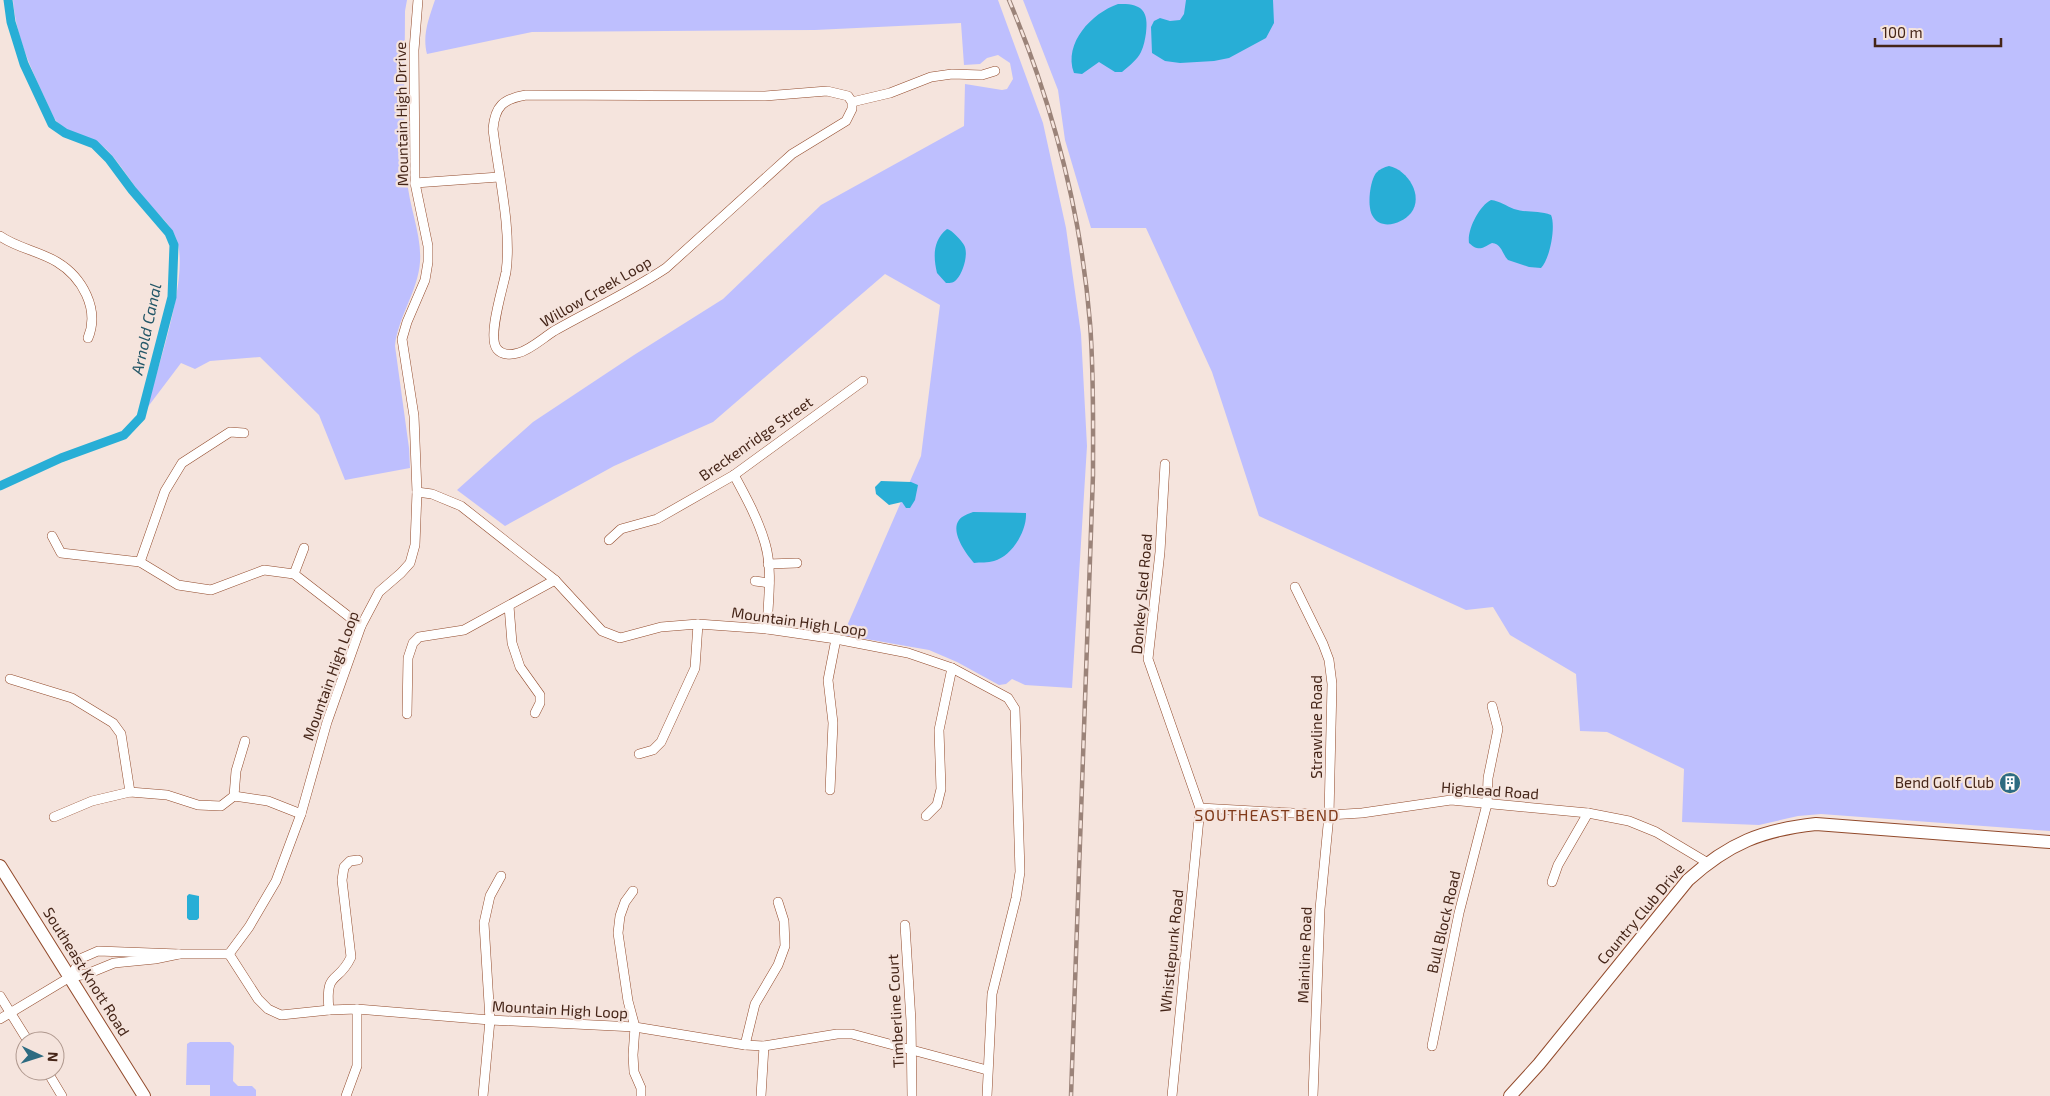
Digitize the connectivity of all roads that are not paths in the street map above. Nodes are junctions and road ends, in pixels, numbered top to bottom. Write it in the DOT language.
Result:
graph roads {
  1 [pos="418,0"];
  2 [pos="995,71"];
  3 [pos="852,102"];
  4 [pos="499,177"];
  5 [pos="415,183"];
  6 [pos="0,236"];
  7 [pos="88,338"];
  8 [pos="863,381"];
  9 [pos="244,433"];
  10 [pos="1166,464"];
  11 [pos="734,475"];
  12 [pos="416,492"];
  13 [pos="52,536"];
  14 [pos="609,540"];
  15 [pos="304,548"];
  16 [pos="140,562"];
  17 [pos="797,563"];
  18 [pos="768,564"];
  19 [pos="294,574"];
  20 [pos="555,580"];
  21 [pos="756,581"];
  22 [pos="769,583"];
  23 [pos="1295,587"];
  24 [pos="509,606"];
  25 [pos="698,624"];
  26 [pos="361,626"];
  27 [pos="767,629"];
  28 [pos="836,639"];
  29 [pos="952,668"];
  30 [pos="10,679"];
  31 [pos="1492,706"];
  32 [pos="535,713"];
  33 [pos="407,714"];
  34 [pos="245,741"];
  35 [pos="639,754"];
  36 [pos="830,790"];
  37 [pos="130,792"];
  38 [pos="234,796"];
  39 [pos="1487,804"];
  40 [pos="1200,808"];
  41 [pos="1588,812"];
  42 [pos="301,814"];
  43 [pos="1329,815"];
  44 [pos="926,816"];
  45 [pos="54,817"];
  46 [pos="2050,842"];
  47 [pos="358,860"];
  48 [pos="1708,863"];
  49 [pos="0,866"];
  50 [pos="501,876"];
  51 [pos="1552,882"];
  52 [pos="633,891"];
  53 [pos="778,902"];
  54 [pos="905,926"];
  55 [pos="179,954"];
  56 [pos="229,954"];
  57 [pos="70,976"];
  58 [pos="0,996"];
  59 [pos="357,1009"];
  60 [pos="329,1010"];
  61 [pos="10,1013"];
  62 [pos="0,1019"];
  63 [pos="490,1020"];
  64 [pos="636,1027"];
  65 [pos="22,1031"];
  66 [pos="746,1045"];
  67 [pos="764,1046"];
  68 [pos="1432,1046"];
  69 [pos="912,1049"];
  70 [pos="987,1070"];
  71 [pos="53,1081"];
  72 [pos="62,1096"];
  73 [pos="144,1096"];
  74 [pos="346,1096"];
  75 [pos="483,1096"];
  76 [pos="641,1096"];
  77 [pos="761,1096"];
  78 [pos="912,1096"];
  79 [pos="987,1096"];
  80 [pos="1172,1096"];
  81 [pos="1313,1096"];
  82 [pos="1510,1096"];
  1 -- 5 [label="street, Mountain High Drrive"];
  2 -- 3 [label="street"];
  3 -- 4 [label="street, Willow Creek Loop"];
  3 -- 4 [label="street, Willow Creek Loop"];
  4 -- 5 [label="street"];
  5 -- 12 [label="street, Mountain High Drrive"];
  6 -- 7 [label="street"];
  8 -- 11 [label="street, Breckenridge Street"];
  9 -- 16 [label="street"];
  10 -- 40 [label="street, Donkey Sled Road"];
  11 -- 14 [label="street, Breckenridge Street"];
  11 -- 18 [label="street"];
  12 -- 20 [label="street, Mountain High Loop"];
  12 -- 26 [label="street, Mountain High Loop"];
  13 -- 16 [label="street"];
  15 -- 19 [label="street"];
  16 -- 19 [label="street"];
  17 -- 18 [label="street"];
  18 -- 22 [label="street"];
  19 -- 26 [label="street"];
  20 -- 24 [label="street"];
  20 -- 25 [label="street, Mountain High Loop"];
  21 -- 22 [label="street"];
  22 -- 27 [label="street"];
  23 -- 43 [label="street, Strawline Road"];
  24 -- 32 [label="street"];
  24 -- 33 [label="street"];
  25 -- 27 [label="street, Mountain High Loop"];
  25 -- 35 [label="street"];
  26 -- 42 [label="street, Mountain High Loop"];
  27 -- 28 [label="street, Mountain High Loop"];
  28 -- 29 [label="street, Mountain High Loop"];
  28 -- 36 [label="street"];
  29 -- 44 [label="street"];
  29 -- 70 [label="street, Mountain High Loop"];
  30 -- 37 [label="street"];
  31 -- 39 [label="street, Bull Block Road"];
  34 -- 38 [label="street"];
  37 -- 38 [label="street"];
  37 -- 45 [label="street"];
  38 -- 42 [label="street"];
  39 -- 41 [label="street, Highlead Road"];
  39 -- 43 [label="street, Highlead Road"];
  39 -- 68 [label="street, Bull Block Road"];
  40 -- 43 [label="street, Highlead Road"];
  40 -- 80 [label="street, Whistlepunk Road"];
  41 -- 48 [label="street, Highlead Road"];
  41 -- 51 [label="street"];
  42 -- 56 [label="street, Mountain High Loop"];
  43 -- 81 [label="street, Mainline Road"];
  46 -- 48 [label="street, Country Club Drive"];
  47 -- 60 [label="street"];
  48 -- 82 [label="street, Country Club Drive"];
  49 -- 57 [label="street, Southeast Knott Road"];
  50 -- 63 [label="street"];
  52 -- 64 [label="street"];
  53 -- 66 [label="street"];
  54 -- 69 [label="street, Timberline Court"];
  55 -- 56 [label="street"];
  55 -- 57 [label="street"];
  55 -- 57 [label="street"];
  56 -- 60 [label="street, Mountain High Loop"];
  57 -- 61 [label="street"];
  57 -- 73 [label="street, Southeast Knott Road"];
  58 -- 61 [label="street"];
  59 -- 60 [label="street, Mountain High Loop"];
  59 -- 63 [label="street, Mountain High Loop"];
  59 -- 74 [label="street"];
  61 -- 62 [label="street"];
  61 -- 65 [label="street"];
  63 -- 64 [label="street, Mountain High Loop"];
  63 -- 75 [label="street"];
  64 -- 66 [label="street, Mountain High Loop"];
  64 -- 76 [label="street"];
  66 -- 67 [label="street, Mountain High Loop"];
  67 -- 69 [label="street, Mountain High Loop"];
  67 -- 77 [label="street"];
  69 -- 70 [label="street, Mountain High Loop"];
  69 -- 78 [label="street, Timberline Court"];
  70 -- 79 [label="street, Mountain High Loop"];
  71 -- 72 [label="street"];
}
